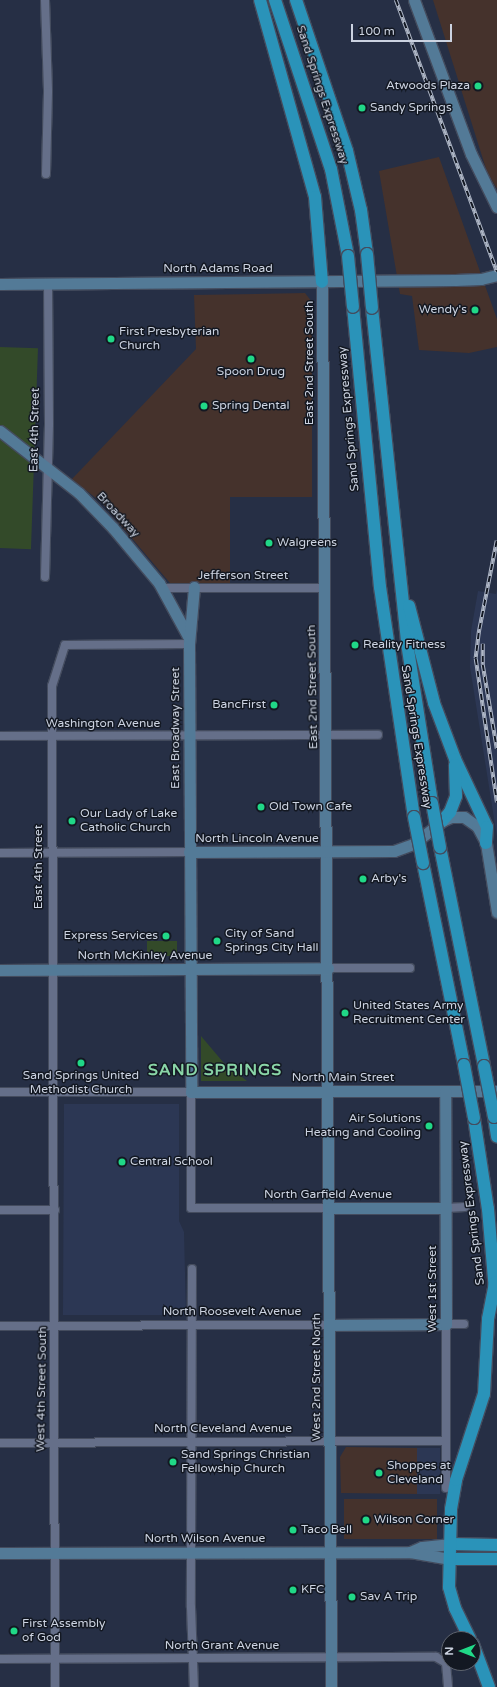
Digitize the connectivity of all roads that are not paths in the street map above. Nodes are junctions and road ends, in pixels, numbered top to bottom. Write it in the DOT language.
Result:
graph roads {
  1 [pos="45,0"];
  2 [pos="260,0"];
  3 [pos="275,0"];
  4 [pos="296,0"];
  5 [pos="414,0"];
  6 [pos="46,174"];
  7 [pos="497,207"];
  8 [pos="497,275"];
  9 [pos="322,282"];
  10 [pos="0,284"];
  11 [pos="48,284"];
  12 [pos="0,431"];
  13 [pos="47,469"];
  14 [pos="397,559"];
  15 [pos="45,577"];
  16 [pos="194,587"];
  17 [pos="162,588"];
  18 [pos="325,588"];
  19 [pos="189,642"];
  20 [pos="326,734"];
  21 [pos="189,735"];
  22 [pos="378,735"];
  23 [pos="0,736"];
  24 [pos="51,736"];
  25 [pos="455,759"];
  26 [pos="442,821"];
  27 [pos="486,843"];
  28 [pos="189,852"];
  29 [pos="327,852"];
  30 [pos="0,853"];
  31 [pos="51,853"];
  32 [pos="497,912"];
  33 [pos="191,968"];
  34 [pos="328,968"];
  35 [pos="410,968"];
  36 [pos="0,970"];
  37 [pos="51,970"];
  38 [pos="328,1091"];
  39 [pos="445,1091"];
  40 [pos="497,1091"];
  41 [pos="0,1092"];
  42 [pos="52,1092"];
  43 [pos="191,1092"];
  44 [pos="497,1137"];
  45 [pos="465,1207"];
  46 [pos="329,1208"];
  47 [pos="446,1208"];
  48 [pos="0,1210"];
  49 [pos="55,1210"];
  50 [pos="192,1269"];
  51 [pos="495,1283"];
  52 [pos="497,1316"];
  53 [pos="446,1324"];
  54 [pos="464,1324"];
  55 [pos="192,1325"];
  56 [pos="329,1325"];
  57 [pos="0,1326"];
  58 [pos="54,1326"];
  59 [pos="192,1441"];
  60 [pos="330,1441"];
  61 [pos="446,1441"];
  62 [pos="53,1442"];
  63 [pos="0,1443"];
  64 [pos="446,1488"];
  65 [pos="451,1544"];
  66 [pos="497,1544"];
  67 [pos="330,1552"];
  68 [pos="410,1552"];
  69 [pos="54,1553"];
  70 [pos="192,1553"];
  71 [pos="0,1554"];
  72 [pos="450,1559"];
  73 [pos="497,1559"];
  74 [pos="466,1631"];
  75 [pos="331,1658"];
  76 [pos="0,1659"];
  77 [pos="54,1659"];
  78 [pos="194,1659"];
  79 [pos="481,1666"];
  80 [pos="55,1687"];
  81 [pos="194,1687"];
  82 [pos="331,1687"];
  83 [pos="448,1687"];
  84 [pos="489,1687"];
  1 -- 6 [label="street"];
  2 -- 9 [label="highway"];
  3 -- 51 [label="highway, Sand Springs Expressway, bridge"];
  4 -- 14 [label="highway, Sand Springs Expressway, bridge"];
  5 -- 7 [label="main road"];
  8 -- 9 [label="main road, North Adams Road"];
  9 -- 11 [label="main road, North Adams Road"];
  9 -- 18 [label="main road, East 2nd Street South"];
  10 -- 11 [label="main road, North Adams Road"];
  11 -- 13 [label="street, East 4th Street"];
  12 -- 13 [label="main road, Broadway"];
  13 -- 15 [label="street, East 4th Street"];
  13 -- 17 [label="main road, Broadway"];
  14 -- 25 [label="highway"];
  14 -- 44 [label="highway, Sand Springs Expressway, bridge"];
  16 -- 17 [label="street, Jefferson Street"];
  16 -- 18 [label="street, Jefferson Street"];
  16 -- 19 [label="main road"];
  17 -- 19 [label="main road, East Broadway Street"];
  18 -- 20 [label="main road, East 2nd Street South"];
  19 -- 21 [label="main road, East Broadway Street"];
  19 -- 24 [label="street, East 4th Street"];
  20 -- 21 [label="street, Washington Avenue"];
  20 -- 22 [label="street, Washington Avenue"];
  20 -- 29 [label="main road, East 2nd Street South"];
  21 -- 24 [label="street, Washington Avenue"];
  21 -- 28 [label="main road, East Broadway Street"];
  23 -- 24 [label="street, Washington Avenue"];
  24 -- 31 [label="street, East 4th Street"];
  25 -- 26 [label="highway"];
  25 -- 27 [label="highway"];
  26 -- 27 [label="main road"];
  26 -- 29 [label="main road, North Lincoln Avenue"];
  27 -- 32 [label="main road"];
  28 -- 29 [label="main road, North Lincoln Avenue"];
  28 -- 31 [label="street, North Lincoln Avenue"];
  28 -- 33 [label="main road, East Broadway Street"];
  29 -- 34 [label="main road, East 2nd Street South"];
  30 -- 31 [label="street, North Lincoln Avenue"];
  31 -- 37 [label="street, East 4th Street"];
  33 -- 34 [label="main road, North McKinley Avenue"];
  33 -- 37 [label="main road, North McKinley Avenue"];
  33 -- 43 [label="main road, East Broadway Street"];
  34 -- 35 [label="street, North McKinley Avenue"];
  34 -- 38 [label="main road, East 2nd Street South"];
  36 -- 37 [label="main road, North McKinley Avenue"];
  37 -- 42 [label="street, East 4th Street"];
  38 -- 39 [label="main road, North Main Street"];
  38 -- 43 [label="main road, North Main Street"];
  38 -- 46 [label="main road, West 2nd Street North"];
  39 -- 40 [label="main road, North Main Street"];
  39 -- 47 [label="main road, West 1st Street"];
  41 -- 42 [label="street, North Main Street"];
  42 -- 43 [label="street, North Main Street"];
  42 -- 49 [label="street, West 4th Street South"];
  43 -- 46 [label="street, North Garfield Avenue"];
  45 -- 47 [label="street, North Garfield Avenue"];
  46 -- 47 [label="main road, North Garfield Avenue"];
  46 -- 56 [label="main road, West 2nd Street North"];
  47 -- 53 [label="main road, West 1st Street"];
  48 -- 49 [label="street"];
  49 -- 58 [label="street, West 4th Street South"];
  50 -- 55 [label="street"];
  51 -- 52 [label="highway, Sand Springs Expressway"];
  51 -- 65 [label="highway"];
  53 -- 54 [label="street, North Roosevelt Avenue"];
  53 -- 56 [label="main road, North Roosevelt Avenue"];
  53 -- 61 [label="street, West 1st Street"];
  55 -- 56 [label="street, North Roosevelt Avenue"];
  55 -- 58 [label="street, North Roosevelt Avenue"];
  55 -- 59 [label="street"];
  56 -- 60 [label="main road, West 2nd Street North"];
  57 -- 58 [label="street, North Roosevelt Avenue"];
  58 -- 62 [label="street, West 4th Street South"];
  59 -- 60 [label="street, North Cleveland Avenue"];
  59 -- 62 [label="street, North Cleveland Avenue"];
  59 -- 70 [label="street"];
  60 -- 61 [label="street, North Cleveland Avenue"];
  60 -- 67 [label="main road, West 2nd Street North"];
  61 -- 64 [label="street, West 1st Street"];
  62 -- 63 [label="street, North Cleveland Avenue"];
  62 -- 69 [label="street, West 4th Street South"];
  65 -- 66 [label="highway, North Wilson Avenue"];
  65 -- 68 [label="main road, North Wilson Avenue"];
  65 -- 72 [label="highway"];
  67 -- 68 [label="main road, North Wilson Avenue"];
  67 -- 70 [label="main road, North Wilson Avenue"];
  67 -- 75 [label="main road, West 2nd Street North"];
  68 -- 72 [label="main road, North Wilson Avenue"];
  69 -- 70 [label="main road, North Wilson Avenue"];
  69 -- 71 [label="main road, North Wilson Avenue"];
  69 -- 77 [label="street, West 4th Street South"];
  70 -- 78 [label="street"];
  72 -- 73 [label="highway, North Wilson Avenue"];
  72 -- 74 [label="highway"];
  75 -- 78 [label="street, North Grant Avenue"];
  75 -- 82 [label="main road, West 2nd Street North"];
  75 -- 83 [label="street, North Grant Avenue"];
  76 -- 77 [label="street, North Grant Avenue"];
  77 -- 78 [label="street, North Grant Avenue"];
  77 -- 80 [label="street, West 4th Street South"];
  78 -- 81 [label="street"];
  79 -- 84 [label="highway"];
}
